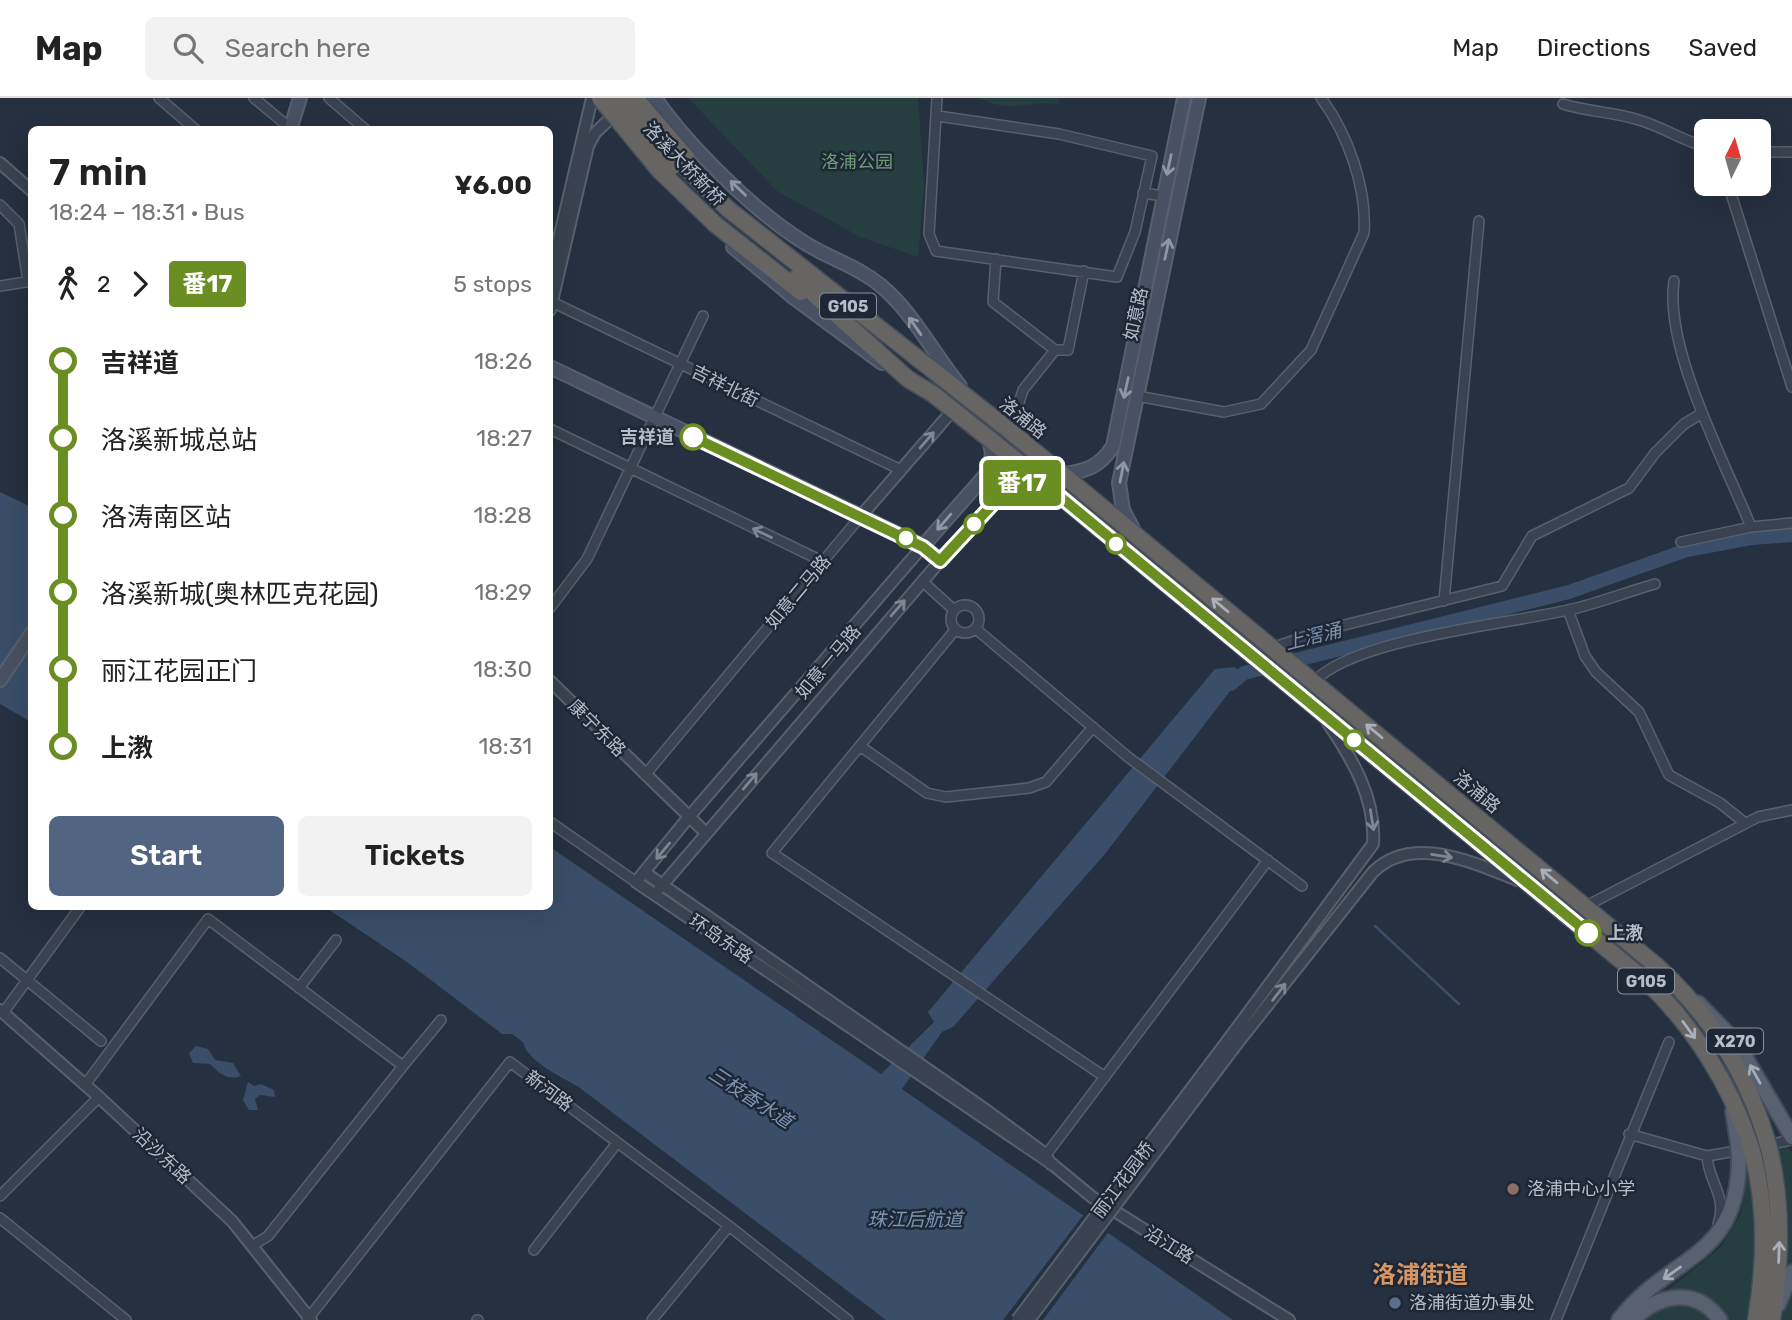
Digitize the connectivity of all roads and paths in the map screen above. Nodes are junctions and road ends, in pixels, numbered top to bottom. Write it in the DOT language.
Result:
graph roads {
  1 [pos="159,98"];
  2 [pos="254,98"];
  3 [pos="291,98"];
  4 [pos="300,98"];
  5 [pos="329,98"];
  6 [pos="596,98"];
  7 [pos="617,98"];
  8 [pos="627,98"];
  9 [pos="635,98"];
  10 [pos="937,98"];
  11 [pos="1184,98"];
  12 [pos="1199,98"];
  13 [pos="1321,98"];
  14 [pos="658,103"];
  15 [pos="1563,104"];
  16 [pos="938,116"];
  17 [pos="610,119"];
  18 [pos="190,126"];
  19 [pos="285,126"];
  20 [pos="287,126"];
  21 [pos="288,126"];
  22 [pos="361,126"];
  23 [pos="626,140"];
  24 [pos="1694,144"];
  25 [pos="1771,152"];
  26 [pos="1792,152"];
  27 [pos="0,163"];
  28 [pos="28,188"];
  29 [pos="1143,192"];
  30 [pos="1163,196"];
  31 [pos="1732,196"];
  32 [pos="0,205"];
  33 [pos="725,212"];
  34 [pos="1479,221"];
  35 [pos="996,258"];
  36 [pos="553,265"];
  37 [pos="28,271"];
  38 [pos="1084,271"];
  39 [pos="28,281"];
  40 [pos="1674,281"];
  41 [pos="0,286"];
  42 [pos="553,292"];
  43 [pos="553,306"];
  44 [pos="703,316"];
  45 [pos="1055,350"];
  46 [pos="680,364"];
  47 [pos="553,368"];
  48 [pos="908,379"];
  49 [pos="1792,387"];
  50 [pos="1136,396"];
  51 [pos="971,400"];
  52 [pos="953,410"];
  53 [pos="1701,414"];
  54 [pos="655,418"];
  55 [pos="553,430"];
  56 [pos="1010,431"];
  57 [pos="989,439"];
  58 [pos="631,469"];
  59 [pos="901,470"];
  60 [pos="1061,474"];
  61 [pos="1046,485"];
  62 [pos="860,517"];
  63 [pos="1792,523"];
  64 [pos="1751,527"];
  65 [pos="1136,536"];
  66 [pos="1681,542"];
  67 [pos="923,547"];
  68 [pos="940,561"];
  69 [pos="824,562"];
  70 [pos="922,581"];
  71 [pos="1655,584"];
  72 [pos="1444,601"];
  73 [pos="553,604"];
  74 [pos="954,610"];
  75 [pos="1568,610"];
  76 [pos="976,629"];
  77 [pos="956,630"];
  78 [pos="28,639"];
  79 [pos="1272,648"];
  80 [pos="0,680"];
  81 [pos="1314,682"];
  82 [pos="553,684"];
  83 [pos="1323,715"];
  84 [pos="1093,727"];
  85 [pos="860,746"];
  86 [pos="645,775"];
  87 [pos="1792,810"];
  88 [pos="688,818"];
  89 [pos="1745,823"];
  90 [pos="553,824"];
  91 [pos="706,833"];
  92 [pos="1268,860"];
  93 [pos="644,872"];
  94 [pos="636,882"];
  95 [pos="1531,885"];
  96 [pos="1302,886"];
  97 [pos="658,890"];
  98 [pos="1586,906"];
  99 [pos="78,910"];
  100 [pos="336,940"];
  101 [pos="0,958"];
  102 [pos="1658,967"];
  103 [pos="27,980"];
  104 [pos="299,988"];
  105 [pos="1,1012"];
  106 [pos="442,1020"];
  107 [pos="101,1041"];
  108 [pos="1232,1042"];
  109 [pos="1669,1042"];
  110 [pos="403,1066"];
  111 [pos="1105,1077"];
  112 [pos="85,1085"];
  113 [pos="100,1097"];
  114 [pos="1790,1130"];
  115 [pos="1629,1134"];
  116 [pos="617,1143"];
  117 [pos="1745,1150"];
  118 [pos="1049,1152"];
  119 [pos="1707,1156"];
  120 [pos="1052,1164"];
  121 [pos="0,1196"];
  122 [pos="0,1218"];
  123 [pos="729,1226"];
  124 [pos="1763,1245"];
  125 [pos="252,1246"];
  126 [pos="1708,1246"];
  127 [pos="534,1250"];
  128 [pos="1792,1272"];
  129 [pos="842,1318"];
  130 [pos="309,1319"];
  131 [pos="126,1320"];
  132 [pos="652,1320"];
  133 [pos="1017,1320"];
  134 [pos="1029,1320"];
  135 [pos="1289,1320"];
  136 [pos="1556,1320"];
  137 [pos="1619,1320"];
  138 [pos="1633,1320"];
  139 [pos="1720,1320"];
  140 [pos="1746,1320"];
  141 [pos="1756,1320"];
  142 [pos="1773,1320"];
  1 -- 18 [label="street"];
  2 -- 19 [label="street"];
  3 -- 20 [label="main road"];
  4 -- 21 [label="main road"];
  5 -- 22 [label="street"];
  6 -- 17 [label="main road"];
  6 -- 33 [label="highway, 洛溪大桥新桥, bridge"];
  6 -- 36 [label="street"];
  7 -- 33 [label="highway, bridge"];
  8 -- 17 [label="street"];
  8 -- 33 [label="highway, bridge"];
  9 -- 33 [label="highway, 洛溪大桥新桥, bridge"];
  10 -- 16 [label="street"];
  11 -- 30 [label="main road, 如意路, one-way"];
  50 -- 12 [label="main road, 如意路, one-way"];
  13 -- 50 [label="street"];
  14 -- 23 [label="main road"];
  51 -- 14 [label="main road, 洛浦路, one-way"];
  15 -- 24 [label="street"];
  16 -- 29 [label="street"];
  16 -- 35 [label="street"];
  17 -- 23 [label="main road"];
  17 -- 42 [label="street"];
  23 -- 48 [label="main road"];
  25 -- 26 [label="street"];
  27 -- 28 [label="street"];
  29 -- 30 [label="street"];
  29 -- 38 [label="street"];
  30 -- 60 [label="main road, 如意路, one-way"];
  31 -- 49 [label="street"];
  32 -- 37 [label="street"];
  33 -- 48 [label="highway"];
  33 -- 51 [label="highway"];
  34 -- 72 [label="street"];
  35 -- 38 [label="street"];
  35 -- 45 [label="street"];
  38 -- 45 [label="street"];
  39 -- 41 [label="street"];
  40 -- 53 [label="street"];
  43 -- 46 [label="street, 吉祥北街"];
  44 -- 46 [label="street"];
  45 -- 56 [label="street"];
  46 -- 54 [label="street"];
  46 -- 59 [label="street, 吉祥北街"];
  47 -- 54 [label="main road"];
  48 -- 52 [label="highway, G105"];
  65 -- 50 [label="main road, 如意路, one-way"];
  51 -- 56 [label="highway, 洛浦路 / G105"];
  52 -- 57 [label="highway, G105"];
  59 -- 52 [label="street, 如意二马路, one-way"];
  53 -- 64 [label="street"];
  53 -- 72 [label="street"];
  54 -- 58 [label="street"];
  54 -- 62 [label="main road"];
  55 -- 58 [label="street"];
  56 -- 60 [label="highway, 洛浦路 / G105"];
  57 -- 61 [label="highway, G105"];
  57 -- 67 [label="main road, 如意一马路, one-way"];
  69 -- 58 [label="street, one-way"];
  58 -- 73 [label="street"];
  59 -- 62 [label="street, 如意二马路"];
  60 -- 65 [label="highway, 洛浦路 / G105"];
  61 -- 68 [label="main road, 如意一马路"];
  61 -- 83 [label="highway, G105"];
  62 -- 67 [label="main road"];
  62 -- 69 [label="street, 如意二马路"];
  63 -- 64 [label="street"];
  64 -- 66 [label="street"];
  79 -- 65 [label="highway, 洛浦路 / G105, one-way"];
  67 -- 68 [label="main road"];
  67 -- 88 [label="street, 如意一马路"];
  68 -- 70 [label="street, 如意一马路"];
  69 -- 86 [label="street, 如意二马路"];
  70 -- 74 [label="street"];
  91 -- 70 [label="street, 如意一马路, one-way"];
  71 -- 75 [label="street"];
  72 -- 79 [label="street"];
  74 -- 76 [label="street"];
  74 -- 77 [label="street"];
  75 -- 81 [label="street"];
  75 -- 89 [label="street"];
  76 -- 77 [label="street"];
  76 -- 84 [label="street"];
  77 -- 85 [label="street"];
  78 -- 80 [label="main road"];
  79 -- 81 [label="highway, 洛浦路 / G105"];
  98 -- 81 [label="highway, 洛浦路 / G105, one-way"];
  82 -- 86 [label="street, 康宁东路"];
  83 -- 95 [label="highway, G105"];
  83 -- 108 [label="street, one-way"];
  84 -- 85 [label="street"];
  84 -- 92 [label="street"];
  85 -- 111 [label="street"];
  86 -- 88 [label="street, 康宁东路"];
  87 -- 89 [label="street"];
  88 -- 91 [label="street, 康宁东路"];
  88 -- 93 [label="street, 如意一马路, one-way"];
  89 -- 98 [label="street"];
  90 -- 94 [label="street, 环岛东路"];
  91 -- 97 [label="street, 如意一马路"];
  92 -- 96 [label="street"];
  92 -- 111 [label="street"];
  93 -- 94 [label="street, 如意一马路"];
  93 -- 97 [label="street"];
  94 -- 97 [label="street, 环岛东路"];
  108 -- 95 [label="street, one-way"];
  95 -- 117 [label="highway, G105, one-way"];
  97 -- 120 [label="street, 环岛东路"];
  98 -- 102 [label="highway, 洛浦路 / G105"];
  99 -- 103 [label="street"];
  100 -- 104 [label="street"];
  101 -- 103 [label="street"];
  114 -- 102 [label="main road, X270, one-way"];
  142 -- 102 [label="highway, 洛浦路 / G105, one-way"];
  103 -- 105 [label="street"];
  103 -- 107 [label="street"];
  104 -- 110 [label="street"];
  104 -- 112 [label="street"];
  105 -- 112 [label="street, 沿沙东路"];
  106 -- 110 [label="street"];
  108 -- 133 [label="street, 丽江花园桥, bridge"];
  108 -- 134 [label="street, 丽江花园桥, bridge"];
  109 -- 115 [label="street"];
  110 -- 125 [label="street"];
  111 -- 118 [label="street"];
  112 -- 113 [label="street, 沿沙东路"];
  113 -- 121 [label="street"];
  113 -- 125 [label="street, 沿沙东路"];
  114 -- 119 [label="street"];
  115 -- 119 [label="street"];
  115 -- 136 [label="street"];
  116 -- 123 [label="street, 新河路"];
  116 -- 127 [label="street"];
  116 -- 130 [label="street, 新河路"];
  117 -- 124 [label="highway, G105"];
  117 -- 126 [label="main road"];
  119 -- 126 [label="street"];
  120 -- 135 [label="street, 沿江路"];
  122 -- 131 [label="street"];
  123 -- 129 [label="street, 新河路"];
  123 -- 132 [label="street"];
  124 -- 140 [label="highway, G105"];
  124 -- 141 [label="highway, G105"];
  125 -- 130 [label="street, 沿沙东路"];
  126 -- 137 [label="main road, one-way"];
  128 -- 142 [label="main road"];
  138 -- 139 [label="main road"];
}
